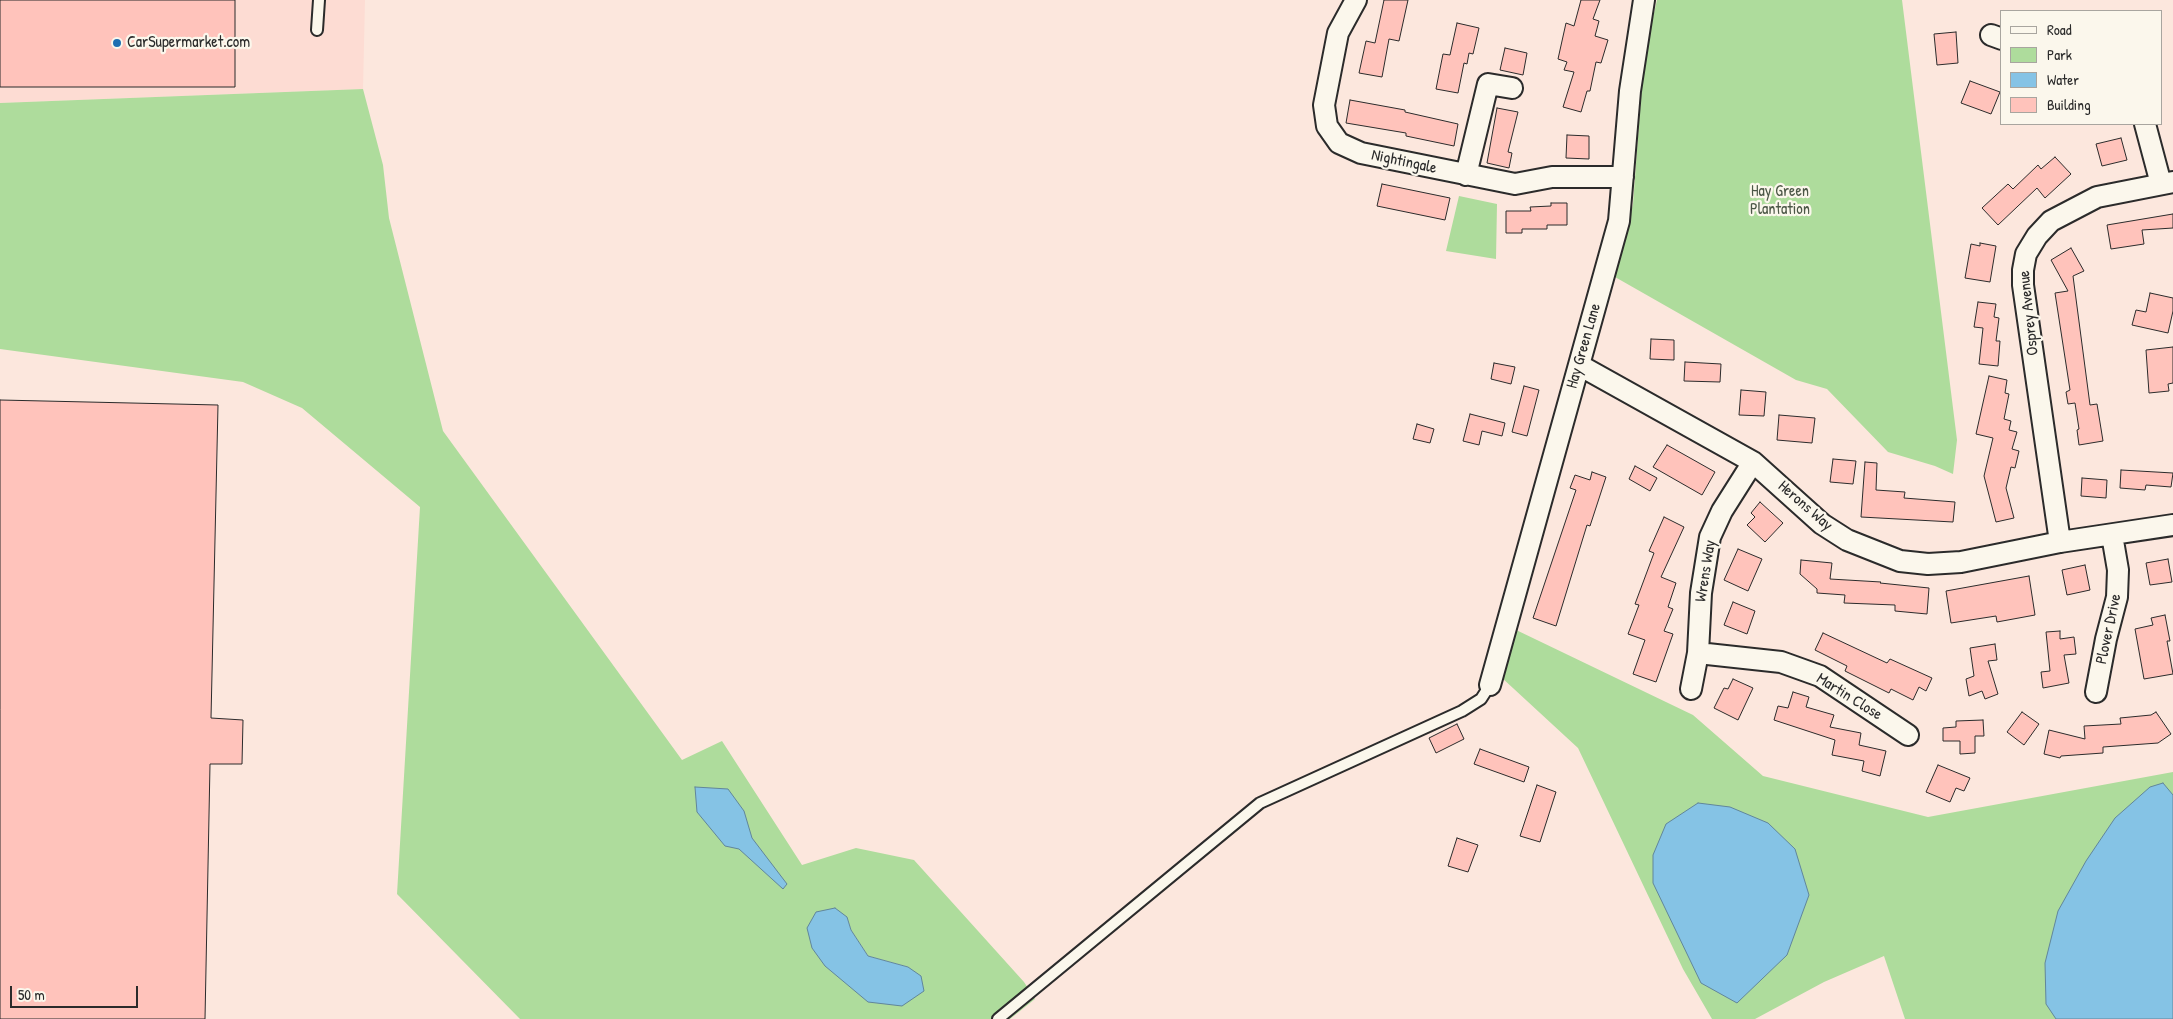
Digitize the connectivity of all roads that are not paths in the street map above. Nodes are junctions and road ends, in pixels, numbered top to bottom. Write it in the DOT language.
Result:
graph roads {
  1 [pos="319,0"];
  2 [pos="1356,0"];
  3 [pos="1644,0"];
  4 [pos="317,30"];
  5 [pos="1512,88"];
  6 [pos="2145,125"];
  7 [pos="1466,175"];
  8 [pos="1623,177"];
  9 [pos="2167,183"];
  10 [pos="1579,365"];
  11 [pos="1753,462"];
  12 [pos="2173,526"];
  13 [pos="2112,535"];
  14 [pos="2060,542"];
  15 [pos="1698,653"];
  16 [pos="1490,685"];
  17 [pos="1691,690"];
  18 [pos="2096,692"];
  19 [pos="1908,735"];
  20 [pos="998,1019"];
  1 -- 4 [label="lane"];
  2 -- 7 [label="street, Nightingale"];
  3 -- 8 [label="street, Hay Green Lane"];
  5 -- 7 [label="street"];
  6 -- 9 [label="street"];
  7 -- 8 [label="street, Nightingale"];
  8 -- 10 [label="street, Hay Green Lane"];
  9 -- 14 [label="street, Osprey Avenue"];
  10 -- 11 [label="street, Herons Way"];
  10 -- 16 [label="street, Hay Green Lane"];
  11 -- 14 [label="street, Herons Way"];
  11 -- 15 [label="street, Wrens Way"];
  12 -- 13 [label="street, Herons Way"];
  13 -- 14 [label="street, Herons Way"];
  13 -- 18 [label="street, Plover Drive"];
  15 -- 17 [label="street, Wrens Way"];
  15 -- 19 [label="street, Martin Close"];
  16 -- 20 [label="lane"];
}
